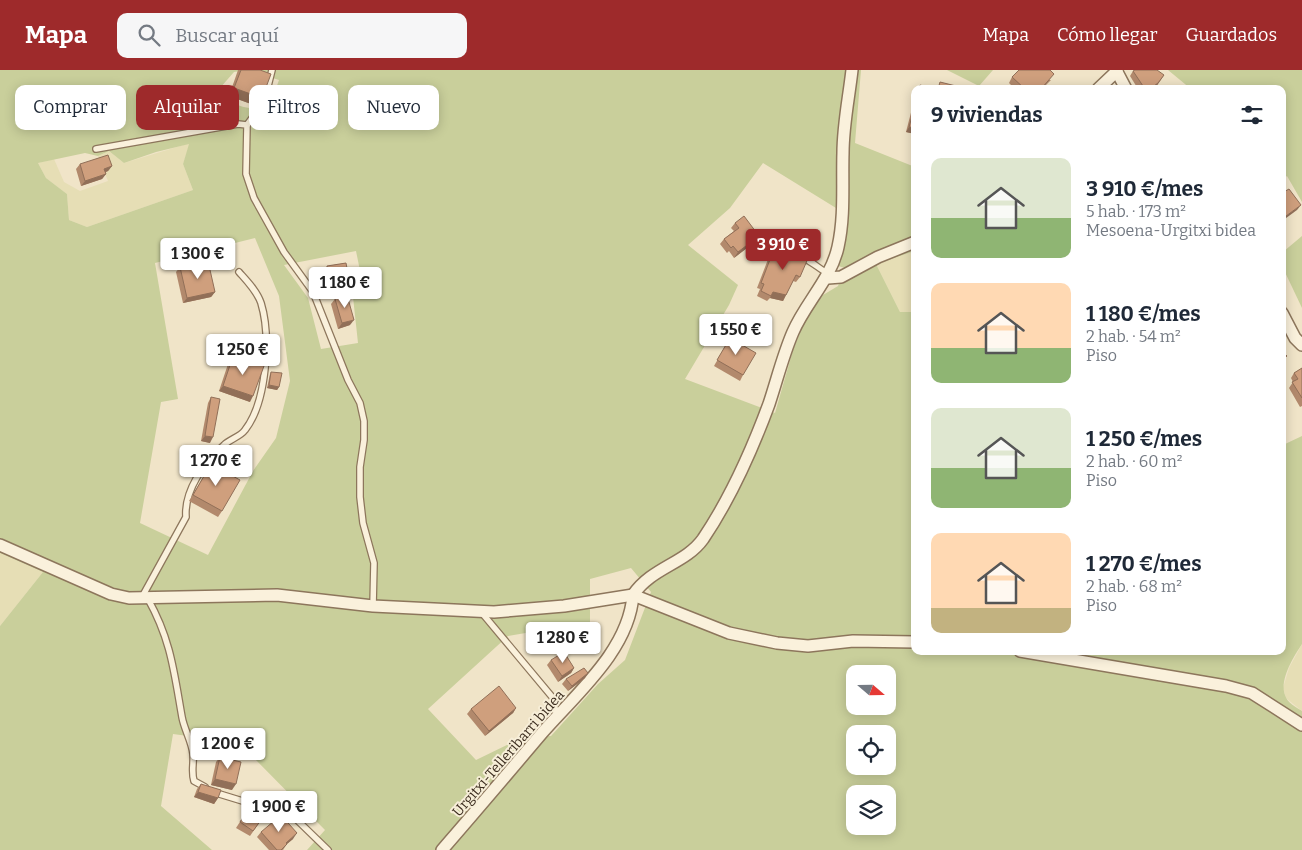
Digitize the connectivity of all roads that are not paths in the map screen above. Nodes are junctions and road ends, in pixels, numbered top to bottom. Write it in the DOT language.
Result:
graph roads {
  1 [pos="272,70"];
  2 [pos="852,70"];
  3 [pos="1116,71"];
  4 [pos="1102,85"];
  5 [pos="1124,85"];
  6 [pos="247,125"];
  7 [pos="96,149"];
  8 [pos="755,236"];
  9 [pos="911,244"];
  10 [pos="239,272"];
  11 [pos="828,276"];
  12 [pos="1286,321"];
  13 [pos="1302,345"];
  14 [pos="0,545"];
  15 [pos="633,595"];
  16 [pos="145,599"];
  17 [pos="373,606"];
  18 [pos="480,612"];
  19 [pos="911,642"];
  20 [pos="1044,655"];
  21 [pos="557,718"];
  22 [pos="1302,725"];
  23 [pos="328,850"];
  24 [pos="442,850"];
  1 -- 6 [label="lane"];
  2 -- 11 [label="street"];
  3 -- 4 [label="street"];
  3 -- 5 [label="street"];
  6 -- 7 [label="lane"];
  6 -- 17 [label="lane"];
  8 -- 11 [label="lane"];
  9 -- 11 [label="street"];
  10 -- 16 [label="lane"];
  11 -- 15 [label="street"];
  12 -- 13 [label="street"];
  14 -- 16 [label="street"];
  15 -- 18 [label="street"];
  15 -- 19 [label="street"];
  15 -- 21 [label="street, Urgitxi-Telleribarri bidea"];
  16 -- 17 [label="street"];
  16 -- 23 [label="lane"];
  17 -- 18 [label="street"];
  18 -- 21 [label="lane"];
  20 -- 22 [label="street"];
  21 -- 24 [label="street, Urgitxi-Telleribarri bidea"];
}
